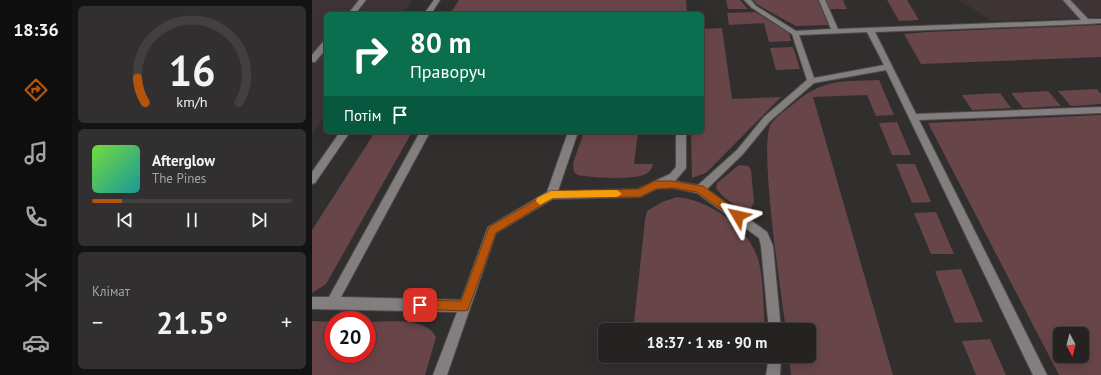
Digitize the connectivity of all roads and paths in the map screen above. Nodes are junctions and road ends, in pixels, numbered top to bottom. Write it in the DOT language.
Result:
graph roads {
  1 [pos="363,0"];
  2 [pos="437,0"];
  3 [pos="747,0"];
  4 [pos="822,0"];
  5 [pos="1066,0"];
  6 [pos="353,12"];
  7 [pos="429,12"];
  8 [pos="1101,21"];
  9 [pos="1087,22"];
  10 [pos="870,30"];
  11 [pos="836,32"];
  12 [pos="795,33"];
  13 [pos="324,46"];
  14 [pos="312,60"];
  15 [pos="889,67"];
  16 [pos="811,81"];
  17 [pos="1101,110"];
  18 [pos="913,117"];
  19 [pos="344,134"];
  20 [pos="424,134"];
  21 [pos="572,134"];
  22 [pos="681,134"];
  23 [pos="312,180"];
  24 [pos="654,185"];
  25 [pos="700,189"];
  26 [pos="551,195"];
  27 [pos="312,303"];
  28 [pos="332,304"];
  29 [pos="464,306"];
  30 [pos="774,323"];
  31 [pos="774,363"];
  32 [pos="440,375"];
  33 [pos="773,375"];
  34 [pos="1040,375"];
  1 -- 6 [label="street"];
  2 -- 7 [label="street"];
  3 -- 12 [label="street"];
  4 -- 11 [label="street"];
  5 -- 9 [label="street"];
  8 -- 9 [label="street"];
  9 -- 10 [label="street"];
  10 -- 11 [label="street"];
  10 -- 15 [label="street"];
  11 -- 12 [label="street"];
  12 -- 16 [label="street"];
  13 -- 14 [label="street"];
  15 -- 16 [label="street"];
  15 -- 18 [label="street"];
  16 -- 25 [label="street"];
  17 -- 18 [label="street"];
  18 -- 34 [label="street"];
  19 -- 23 [label="street"];
  20 -- 28 [label="street"];
  21 -- 26 [label="street"];
  22 -- 24 [label="street"];
  24 -- 25 [label="street"];
  24 -- 26 [label="street"];
  25 -- 30 [label="street"];
  26 -- 29 [label="street"];
  27 -- 28 [label="street"];
  28 -- 29 [label="street"];
  29 -- 32 [label="street"];
  31 -- 33 [label="street"];
}
